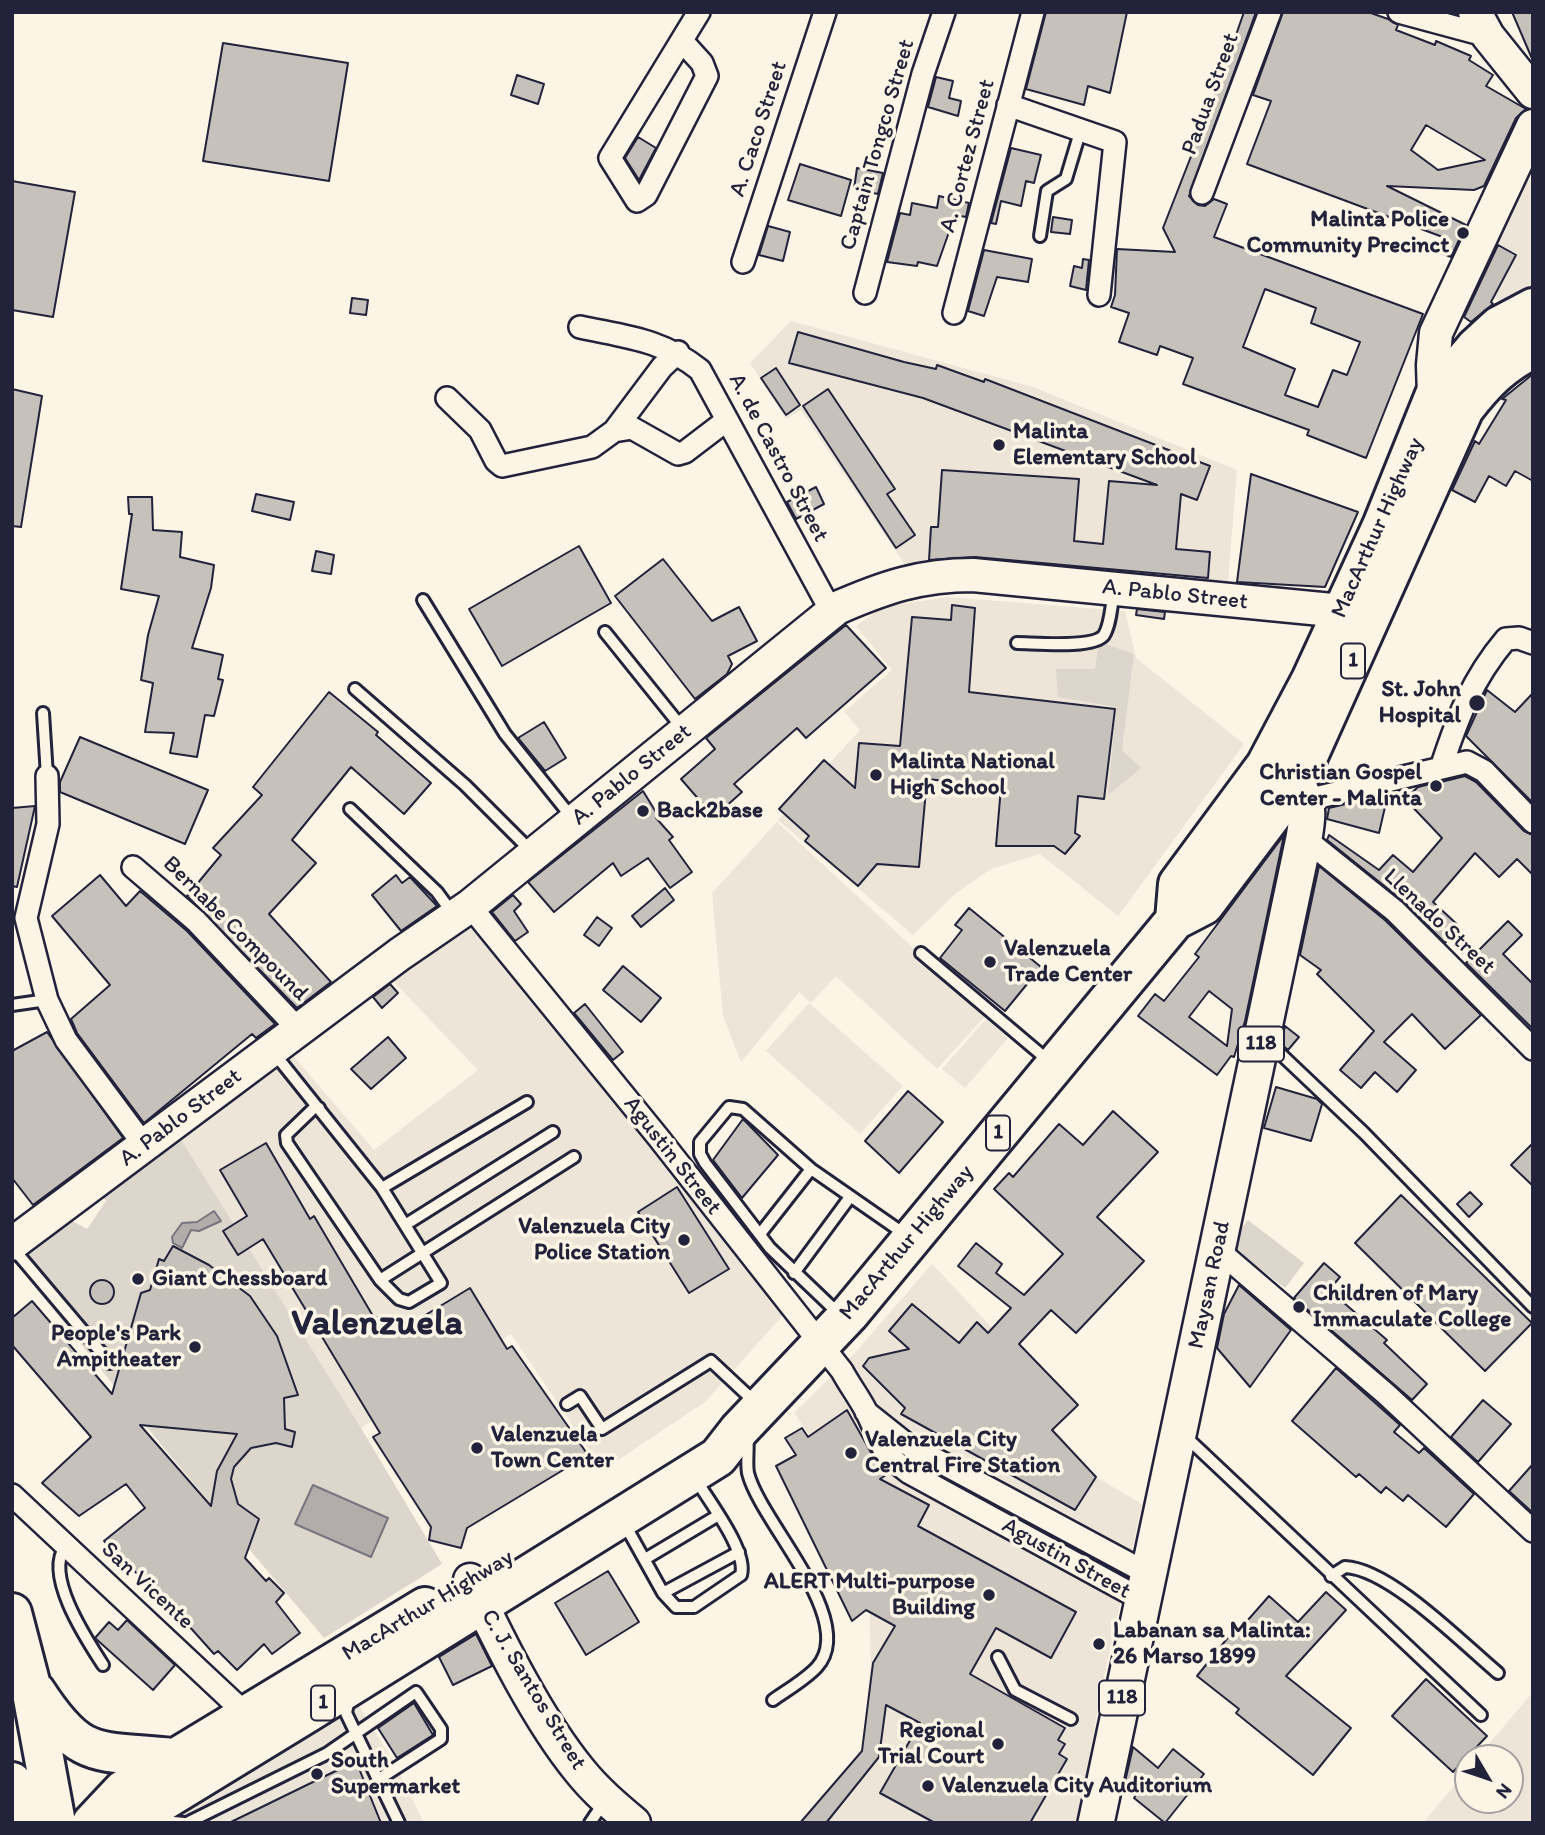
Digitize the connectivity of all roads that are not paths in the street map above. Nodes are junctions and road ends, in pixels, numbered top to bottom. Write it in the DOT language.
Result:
graph roads {
  1 [pos="699,12"];
  2 [pos="825,12"];
  3 [pos="944,12"];
  4 [pos="1033,12"];
  5 [pos="1270,12"];
  6 [pos="1399,12"];
  7 [pos="1481,24"];
  8 [pos="682,41"];
  9 [pos="1533,92"];
  10 [pos="1008,105"];
  11 [pos="1533,125"];
  12 [pos="1081,129"];
  13 [pos="1202,194"];
  14 [pos="1040,236"];
  15 [pos="743,262"];
  16 [pos="865,293"];
  17 [pos="1099,296"];
  18 [pos="1533,308"];
  19 [pos="954,313"];
  20 [pos="580,327"];
  21 [pos="1533,349"];
  22 [pos="678,352"];
  23 [pos="1434,397"];
  24 [pos="447,398"];
  25 [pos="727,419"];
  26 [pos="614,431"];
  27 [pos="1416,480"];
  28 [pos="1395,531"];
  29 [pos="1115,589"];
  30 [pos="423,600"];
  31 [pos="831,611"];
  32 [pos="1342,611"];
  33 [pos="604,632"];
  34 [pos="1017,643"];
  35 [pos="1533,643"];
  36 [pos="355,688"];
  37 [pos="43,713"];
  38 [pos="684,731"];
  39 [pos="1441,768"];
  40 [pos="47,776"];
  41 [pos="1289,781"];
  42 [pos="350,808"];
  43 [pos="574,821"];
  44 [pos="1533,822"];
  45 [pos="1304,838"];
  46 [pos="534,854"];
  47 [pos="133,867"];
  48 [pos="462,912"];
  49 [pos="20,915"];
  50 [pos="921,953"];
  51 [pos="47,1000"];
  52 [pos="12,1005"];
  53 [pos="299,1030"];
  54 [pos="1262,1036"];
  55 [pos="1533,1049"];
  56 [pos="272,1050"];
  57 [pos="1054,1066"];
  58 [pos="527,1102"];
  59 [pos="319,1108"];
  60 [pos="552,1132"];
  61 [pos="144,1145"];
  62 [pos="574,1157"];
  63 [pos="811,1169"];
  64 [pos="382,1188"];
  65 [pos="850,1197"];
  66 [pos="405,1225"];
  67 [pos="760,1234"];
  68 [pos="911,1239"];
  69 [pos="12,1246"];
  70 [pos="1218,1250"];
  71 [pos="422,1253"];
  72 [pos="794,1273"];
  73 [pos="380,1280"];
  74 [pos="1533,1307"];
  75 [pos="833,1332"];
  76 [pos="110,1363"];
  77 [pos="567,1404"];
  78 [pos="748,1421"];
  79 [pos="1180,1431"];
  80 [pos="692,1473"];
  81 [pos="12,1495"];
  82 [pos="717,1516"];
  83 [pos="621,1517"];
  84 [pos="1533,1531"];
  85 [pos="65,1547"];
  86 [pos="739,1552"];
  87 [pos="645,1559"];
  88 [pos="1331,1576"];
  89 [pos="472,1586"];
  90 [pos="1143,1586"];
  91 [pos="663,1593"];
  92 [pos="12,1613"];
  93 [pos="998,1657"];
  94 [pos="103,1665"];
  95 [pos="1498,1673"];
  96 [pos="364,1677"];
  97 [pos="32,1696"];
  98 [pos="773,1700"];
  99 [pos="246,1714"];
  100 [pos="1481,1715"];
  101 [pos="1071,1719"];
  102 [pos="356,1731"];
  103 [pos="12,1747"];
  104 [pos="172,1758"];
  105 [pos="379,1779"];
  106 [pos="12,1782"];
  107 [pos="598,1811"];
  108 [pos="127,1821"];
  109 [pos="22,1823"];
  110 [pos="56,1823"];
  111 [pos="92,1823"];
  112 [pos="186,1823"];
  113 [pos="399,1823"];
  114 [pos="634,1823"];
  115 [pos="1096,1823"];
  1 -- 8 [label="street"];
  2 -- 15 [label="street, A. Caco Street"];
  3 -- 16 [label="street, Captain Tongco Street"];
  4 -- 10 [label="street, A. Cortez Street"];
  5 -- 13 [label="street, Padua Street"];
  6 -- 7 [label="street"];
  7 -- 9 [label="street"];
  8 -- 8 [label="street"];
  10 -- 12 [label="street"];
  10 -- 19 [label="street, A. Cortez Street"];
  11 -- 23 [label="street"];
  12 -- 14 [label="lane"];
  12 -- 17 [label="street"];
  18 -- 23 [label="highway, MacArthur Highway / 1"];
  20 -- 22 [label="street, A. de Castro Street"];
  21 -- 27 [label="highway, MacArthur Highway / 1"];
  22 -- 25 [label="street, A. de Castro Street"];
  22 -- 26 [label="street"];
  23 -- 27 [label="highway, MacArthur Highway / 1"];
  24 -- 26 [label="street"];
  25 -- 26 [label="street"];
  25 -- 31 [label="street, A. de Castro Street"];
  27 -- 28 [label="highway, MacArthur Highway / 1"];
  28 -- 32 [label="highway, MacArthur Highway / 1"];
  28 -- 41 [label="highway, MacArthur Highway / 1"];
  29 -- 31 [label="street, A. Pablo Street"];
  29 -- 32 [label="street, A. Pablo Street"];
  29 -- 34 [label="lane"];
  30 -- 43 [label="lane"];
  31 -- 38 [label="street, A. Pablo Street"];
  32 -- 41 [label="highway, MacArthur Highway / 1"];
  33 -- 38 [label="lane"];
  35 -- 39 [label="street"];
  36 -- 46 [label="lane"];
  37 -- 40 [label="lane"];
  38 -- 43 [label="street, A. Pablo Street"];
  39 -- 41 [label="street"];
  39 -- 44 [label="street"];
  40 -- 49 [label="street"];
  41 -- 45 [label="main road, Maysan Road / 118"];
  41 -- 57 [label="highway, MacArthur Highway / 1"];
  42 -- 48 [label="lane"];
  43 -- 46 [label="street, A. Pablo Street"];
  45 -- 54 [label="main road, Maysan Road / 118"];
  45 -- 55 [label="street, Llenado Street"];
  46 -- 48 [label="street, A. Pablo Street"];
  47 -- 53 [label="street, Bernabe Compound"];
  48 -- 53 [label="street, A. Pablo Street"];
  48 -- 75 [label="street, Agustin Street"];
  49 -- 51 [label="street"];
  50 -- 57 [label="lane"];
  51 -- 52 [label="lane"];
  51 -- 61 [label="street"];
  53 -- 56 [label="street, A. Pablo Street"];
  54 -- 70 [label="main road, Maysan Road / 118"];
  54 -- 74 [label="lane"];
  56 -- 59 [label="lane"];
  56 -- 61 [label="street, A. Pablo Street"];
  57 -- 68 [label="highway, MacArthur Highway / 1"];
  58 -- 64 [label="lane"];
  59 -- 64 [label="lane"];
  59 -- 73 [label="lane"];
  60 -- 66 [label="lane"];
  61 -- 69 [label="street, A. Pablo Street"];
  62 -- 71 [label="lane"];
  63 -- 65 [label="lane"];
  63 -- 67 [label="lane"];
  63 -- 67 [label="lane"];
  64 -- 66 [label="lane"];
  65 -- 68 [label="lane"];
  65 -- 72 [label="lane"];
  66 -- 71 [label="lane"];
  67 -- 72 [label="lane"];
  68 -- 75 [label="highway, MacArthur Highway / 1"];
  69 -- 76 [label="lane"];
  70 -- 79 [label="main road, Maysan Road / 118"];
  70 -- 84 [label="street"];
  71 -- 73 [label="lane"];
  71 -- 73 [label="lane"];
  72 -- 75 [label="lane"];
  75 -- 78 [label="highway, MacArthur Highway / 1"];
  75 -- 90 [label="street, Agustin Street"];
  77 -- 78 [label="lane"];
  78 -- 80 [label="highway, MacArthur Highway / 1"];
  78 -- 89 [label="highway, MacArthur Highway / 1"];
  78 -- 98 [label="lane"];
  79 -- 88 [label="lane"];
  79 -- 90 [label="main road, Maysan Road / 118"];
  80 -- 82 [label="lane"];
  80 -- 83 [label="highway, MacArthur Highway / 1"];
  81 -- 85 [label="street, San Vicente"];
  82 -- 86 [label="lane"];
  82 -- 87 [label="lane"];
  83 -- 87 [label="lane"];
  83 -- 89 [label="highway, MacArthur Highway / 1"];
  85 -- 94 [label="lane"];
  85 -- 99 [label="street, San Vicente"];
  86 -- 91 [label="lane"];
  86 -- 91 [label="lane"];
  87 -- 91 [label="lane"];
  88 -- 95 [label="lane"];
  88 -- 100 [label="lane"];
  89 -- 96 [label="highway, MacArthur Highway / 1"];
  89 -- 99 [label="highway, MacArthur Highway / 1"];
  89 -- 107 [label="street, C. J. Santos Street"];
  90 -- 115 [label="main road, Maysan Road / 118"];
  92 -- 97 [label="highway"];
  93 -- 101 [label="lane"];
  96 -- 102 [label="lane"];
  96 -- 108 [label="highway, MacArthur Highway / 1"];
  97 -- 103 [label="highway"];
  97 -- 104 [label="highway"];
  97 -- 110 [label="highway"];
  99 -- 104 [label="highway, MacArthur Highway / 1"];
  102 -- 105 [label="lane"];
  102 -- 105 [label="lane"];
  102 -- 112 [label="lane"];
  104 -- 111 [label="highway, MacArthur Highway / 1"];
  105 -- 113 [label="lane"];
  106 -- 109 [label="highway"];
  107 -- 114 [label="street, C. J. Santos Street"];
  108 -- 112 [label="lane"];
}
